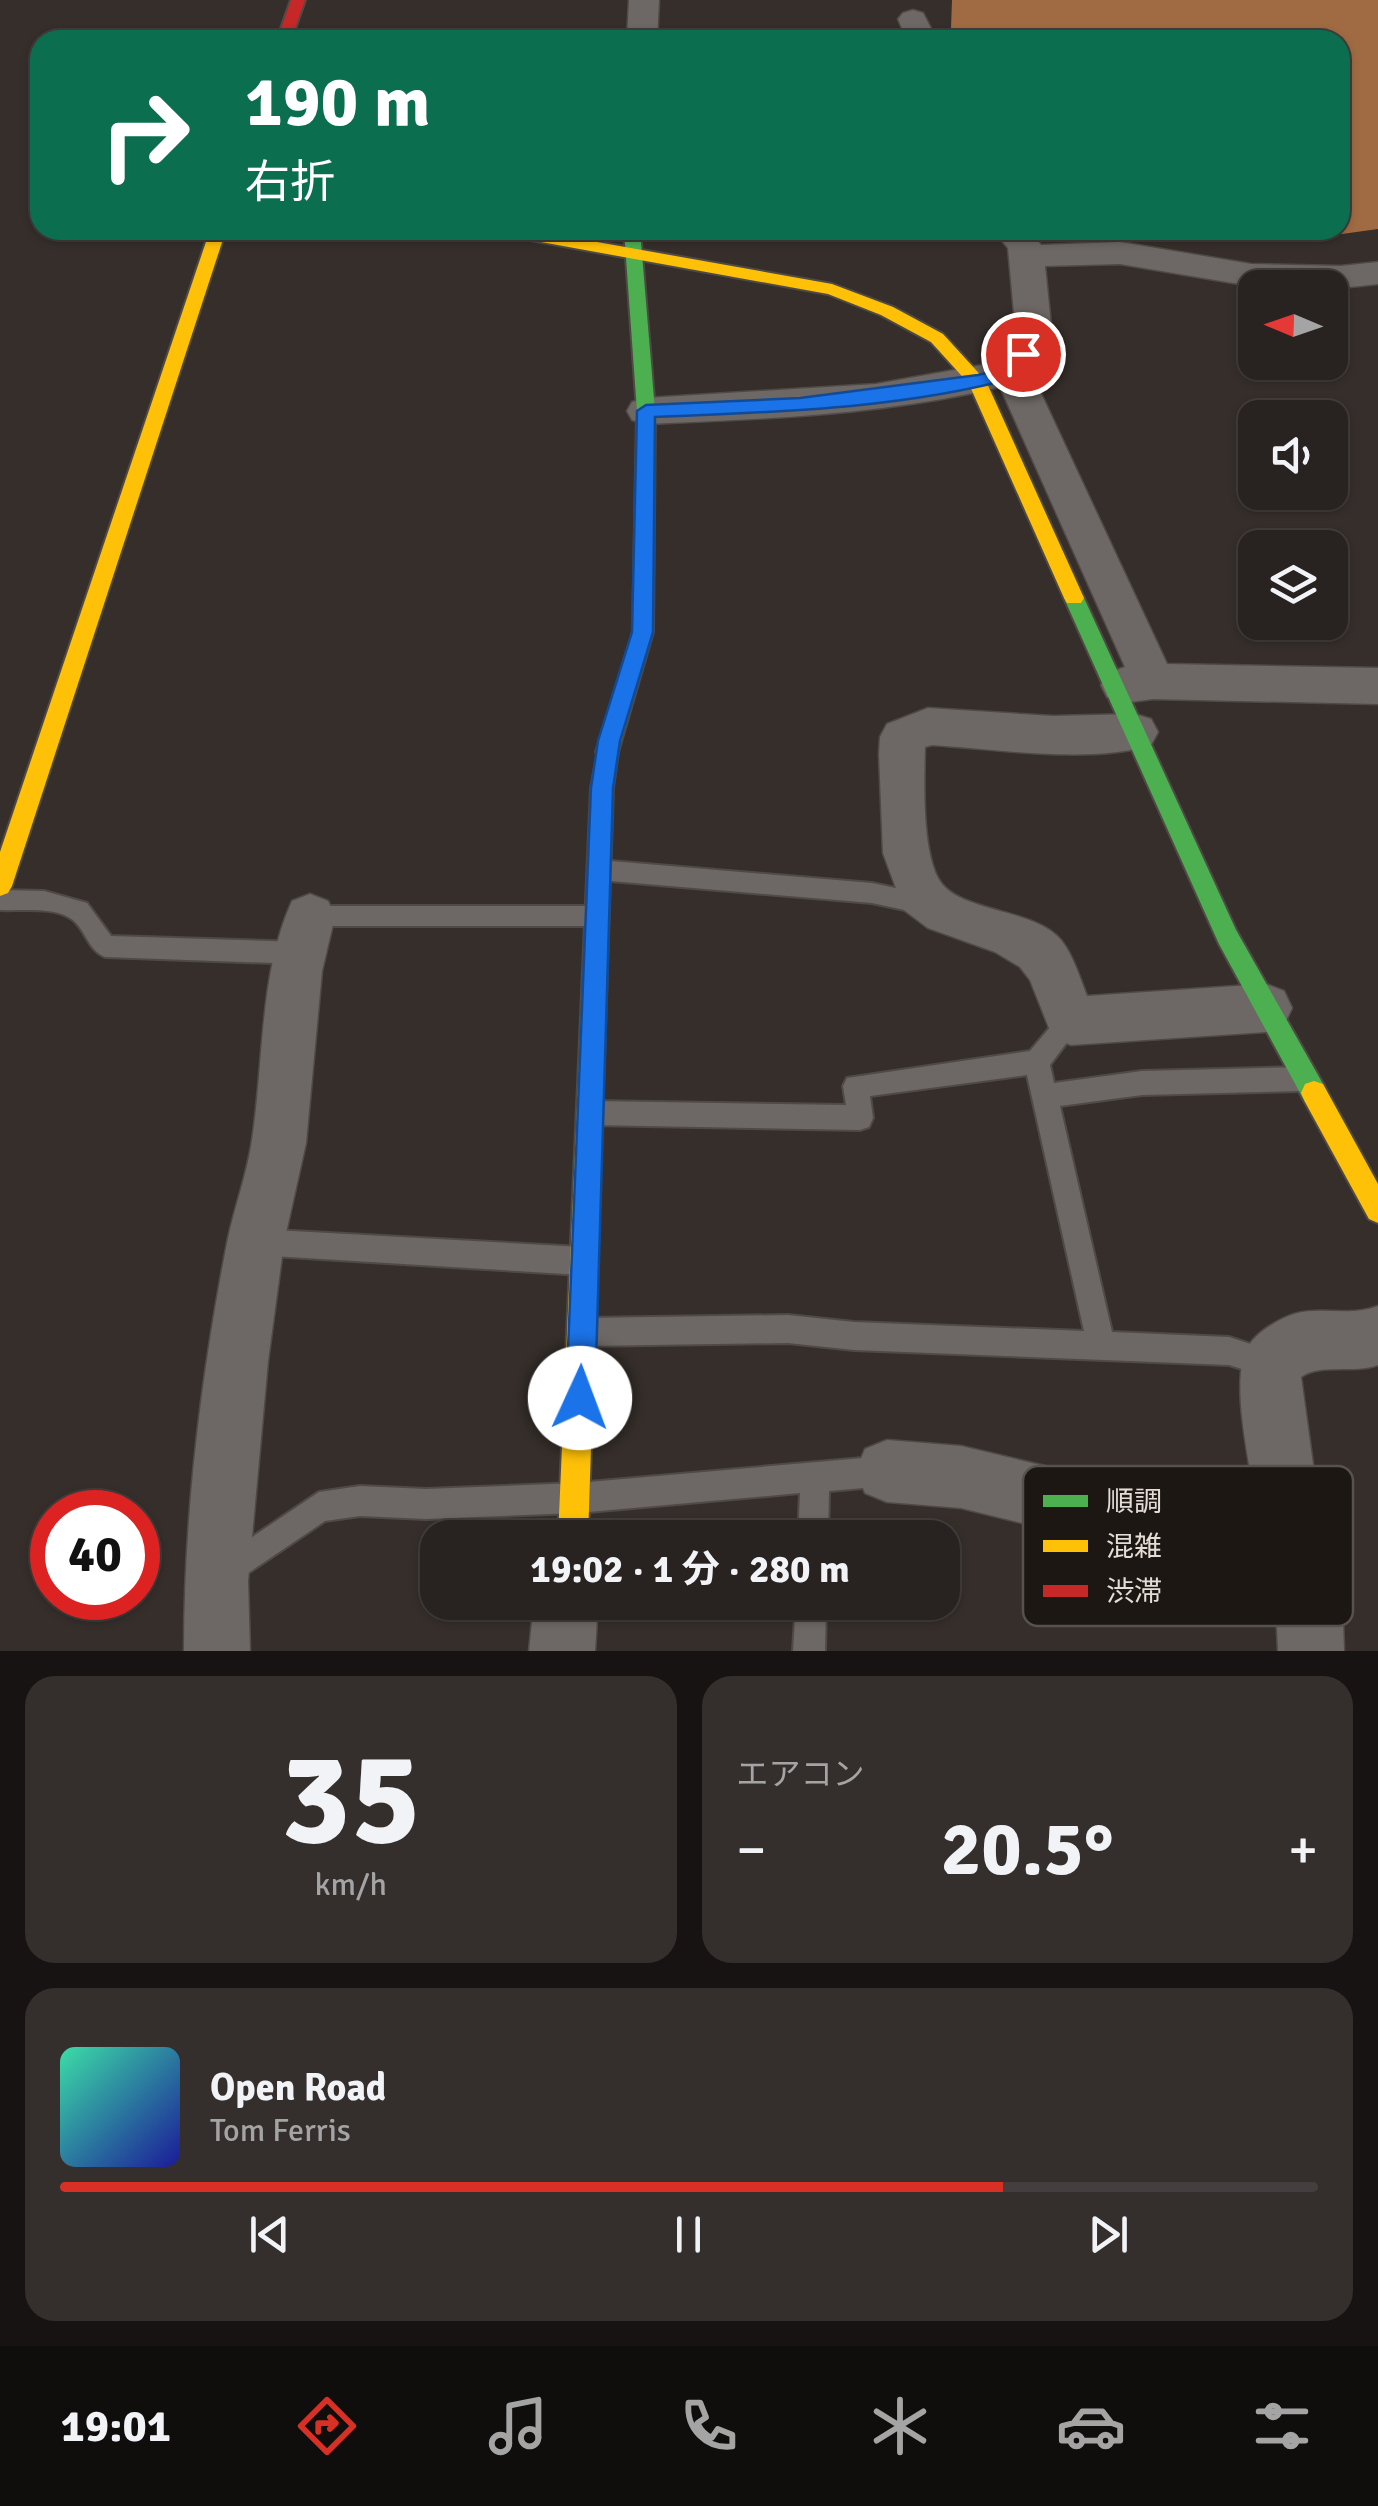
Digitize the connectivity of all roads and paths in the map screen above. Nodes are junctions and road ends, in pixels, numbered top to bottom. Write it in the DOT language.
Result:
graph roads {
  1 [pos="298,0"];
  2 [pos="644,0"];
  3 [pos="288,30"];
  4 [pos="642,30"];
  5 [pos="214,240"];
  6 [pos="632,242"];
  7 [pos="1018,243"];
  8 [pos="1378,273"];
  9 [pos="995,377"];
  10 [pos="646,411"];
  11 [pos="1133,684"];
  12 [pos="1378,686"];
  13 [pos="1136,732"];
  14 [pos="13,812"];
  15 [pos="599,870"];
  16 [pos="0,886"];
  17 [pos="0,900"];
  18 [pos="930,906"];
  19 [pos="598,916"];
  20 [pos="306,935"];
  21 [pos="1266,1008"];
  22 [pos="1071,1021"];
  23 [pos="1038,1062"];
  24 [pos="1306,1078"];
  25 [pos="1046,1096"];
  26 [pos="590,1113"];
  27 [pos="1378,1210"];
  28 [pos="256,1242"];
  29 [pos="585,1261"];
  30 [pos="583,1332"];
  31 [pos="1378,1336"];
  32 [pos="1102,1348"];
  33 [pos="1271,1364"];
  34 [pos="1281,1466"];
  35 [pos="887,1471"];
  36 [pos="814,1477"];
  37 [pos="1023,1492"];
  38 [pos="577,1498"];
  39 [pos="575,1520"];
  40 [pos="813,1520"];
  41 [pos="216,1581"];
  42 [pos="565,1620"];
  43 [pos="811,1620"];
  44 [pos="1311,1626"];
  45 [pos="217,1651"];
  46 [pos="562,1651"];
  47 [pos="810,1651"];
  48 [pos="1312,1651"];
  1 -- 3 [label="street"];
  2 -- 4 [label="street"];
  5 -- 14 [label="street"];
  6 -- 9 [label="street"];
  6 -- 10 [label="street"];
  7 -- 8 [label="street"];
  7 -- 9 [label="street"];
  9 -- 10 [label="street"];
  9 -- 11 [label="street"];
  10 -- 15 [label="street"];
  11 -- 12 [label="street"];
  11 -- 13 [label="street"];
  13 -- 18 [label="street"];
  13 -- 21 [label="street"];
  14 -- 16 [label="street"];
  15 -- 18 [label="lane"];
  15 -- 19 [label="street"];
  17 -- 20 [label="lane"];
  18 -- 22 [label="street"];
  19 -- 20 [label="lane"];
  19 -- 26 [label="street"];
  20 -- 28 [label="street"];
  21 -- 22 [label="street"];
  21 -- 24 [label="street"];
  22 -- 23 [label="lane"];
  23 -- 25 [label="lane"];
  23 -- 26 [label="lane"];
  24 -- 25 [label="lane"];
  24 -- 27 [label="street"];
  25 -- 32 [label="lane"];
  26 -- 29 [label="street"];
  28 -- 29 [label="lane"];
  28 -- 41 [label="street"];
  29 -- 30 [label="street"];
  30 -- 32 [label="lane"];
  30 -- 38 [label="street"];
  31 -- 33 [label="street"];
  32 -- 33 [label="lane"];
  33 -- 34 [label="street"];
  35 -- 36 [label="lane"];
  35 -- 37 [label="street"];
  36 -- 38 [label="lane"];
  36 -- 40 [label="lane"];
  38 -- 39 [label="street"];
  38 -- 41 [label="lane"];
  41 -- 45 [label="street"];
  42 -- 46 [label="street"];
  43 -- 47 [label="lane"];
  44 -- 48 [label="street"];
}
